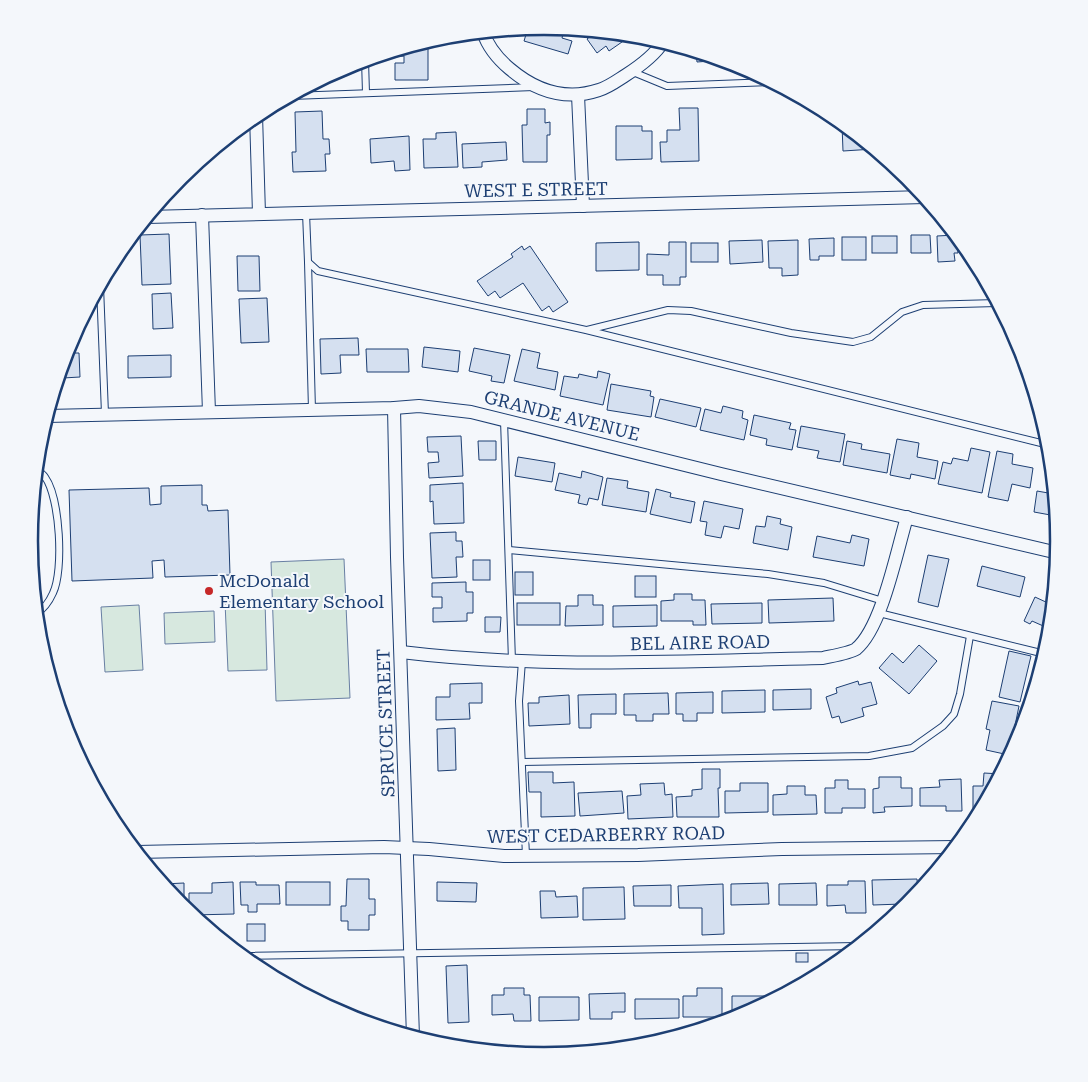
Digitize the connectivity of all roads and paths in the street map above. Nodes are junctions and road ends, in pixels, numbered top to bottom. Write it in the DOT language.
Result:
graph roads {
  1 [pos="485,38"];
  2 [pos="659,49"];
  3 [pos="365,68"];
  4 [pos="632,71"];
  5 [pos="758,83"];
  6 [pos="537,87"];
  7 [pos="366,93"];
  8 [pos="305,95"];
  9 [pos="578,95"];
  10 [pos="256,125"];
  11 [pos="915,197"];
  12 [pos="583,206"];
  13 [pos="306,213"];
  14 [pos="259,214"];
  15 [pos="202,215"];
  16 [pos="156,217"];
  17 [pos="308,262"];
  18 [pos="101,298"];
  19 [pos="990,302"];
  20 [pos="586,330"];
  21 [pos="394,408"];
  22 [pos="312,410"];
  23 [pos="209,412"];
  24 [pos="106,414"];
  25 [pos="54,416"];
  26 [pos="504,420"];
  27 [pos="1040,443"];
  28 [pos="42,474"];
  29 [pos="907,517"];
  30 [pos="509,550"];
  31 [pos="1050,551"];
  32 [pos="881,607"];
  33 [pos="42,609"];
  34 [pos="970,636"];
  35 [pos="402,652"];
  36 [pos="1037,652"];
  37 [pos="517,661"];
  38 [pos="522,762"];
  39 [pos="946,847"];
  40 [pos="408,848"];
  41 [pos="145,852"];
  42 [pos="526,856"];
  43 [pos="846,946"];
  44 [pos="411,954"];
  45 [pos="255,956"];
  46 [pos="413,1030"];
  1 -- 6 [label="street"];
  2 -- 4 [label="street"];
  3 -- 7 [label="lane"];
  4 -- 5 [label="lane"];
  4 -- 9 [label="street"];
  6 -- 7 [label="lane"];
  6 -- 9 [label="street"];
  7 -- 8 [label="lane"];
  9 -- 12 [label="street"];
  10 -- 14 [label="street"];
  11 -- 12 [label="street, WEST E STREET"];
  12 -- 13 [label="street, WEST E STREET"];
  13 -- 14 [label="street, WEST E STREET"];
  13 -- 17 [label="lane"];
  14 -- 15 [label="street, WEST E STREET"];
  15 -- 16 [label="street, WEST E STREET"];
  15 -- 23 [label="street"];
  17 -- 20 [label="lane"];
  17 -- 22 [label="lane"];
  18 -- 24 [label="lane"];
  19 -- 20 [label="lane"];
  20 -- 27 [label="lane"];
  21 -- 22 [label="street, GRANDE AVENUE"];
  21 -- 26 [label="street, GRANDE AVENUE"];
  21 -- 35 [label="street, SPRUCE STREET"];
  22 -- 23 [label="street, GRANDE AVENUE"];
  23 -- 24 [label="street, GRANDE AVENUE"];
  24 -- 25 [label="street, GRANDE AVENUE"];
  26 -- 29 [label="street, GRANDE AVENUE"];
  26 -- 30 [label="lane"];
  28 -- 33 [label="lane"];
  29 -- 31 [label="street, GRANDE AVENUE"];
  29 -- 32 [label="street, BEL AIRE ROAD"];
  30 -- 32 [label="lane"];
  30 -- 37 [label="lane"];
  32 -- 34 [label="lane"];
  32 -- 37 [label="street, BEL AIRE ROAD"];
  34 -- 36 [label="lane"];
  34 -- 38 [label="lane"];
  35 -- 37 [label="street, BEL AIRE ROAD"];
  35 -- 40 [label="street, SPRUCE STREET"];
  37 -- 38 [label="lane"];
  38 -- 42 [label="lane"];
  39 -- 42 [label="street, WEST CEDARBERRY ROAD"];
  40 -- 41 [label="street, WEST CEDARBERRY ROAD"];
  40 -- 42 [label="street, WEST CEDARBERRY ROAD"];
  40 -- 44 [label="street, SPRUCE STREET"];
  43 -- 44 [label="lane"];
  44 -- 45 [label="lane"];
  44 -- 46 [label="street, SPRUCE STREET"];
}
